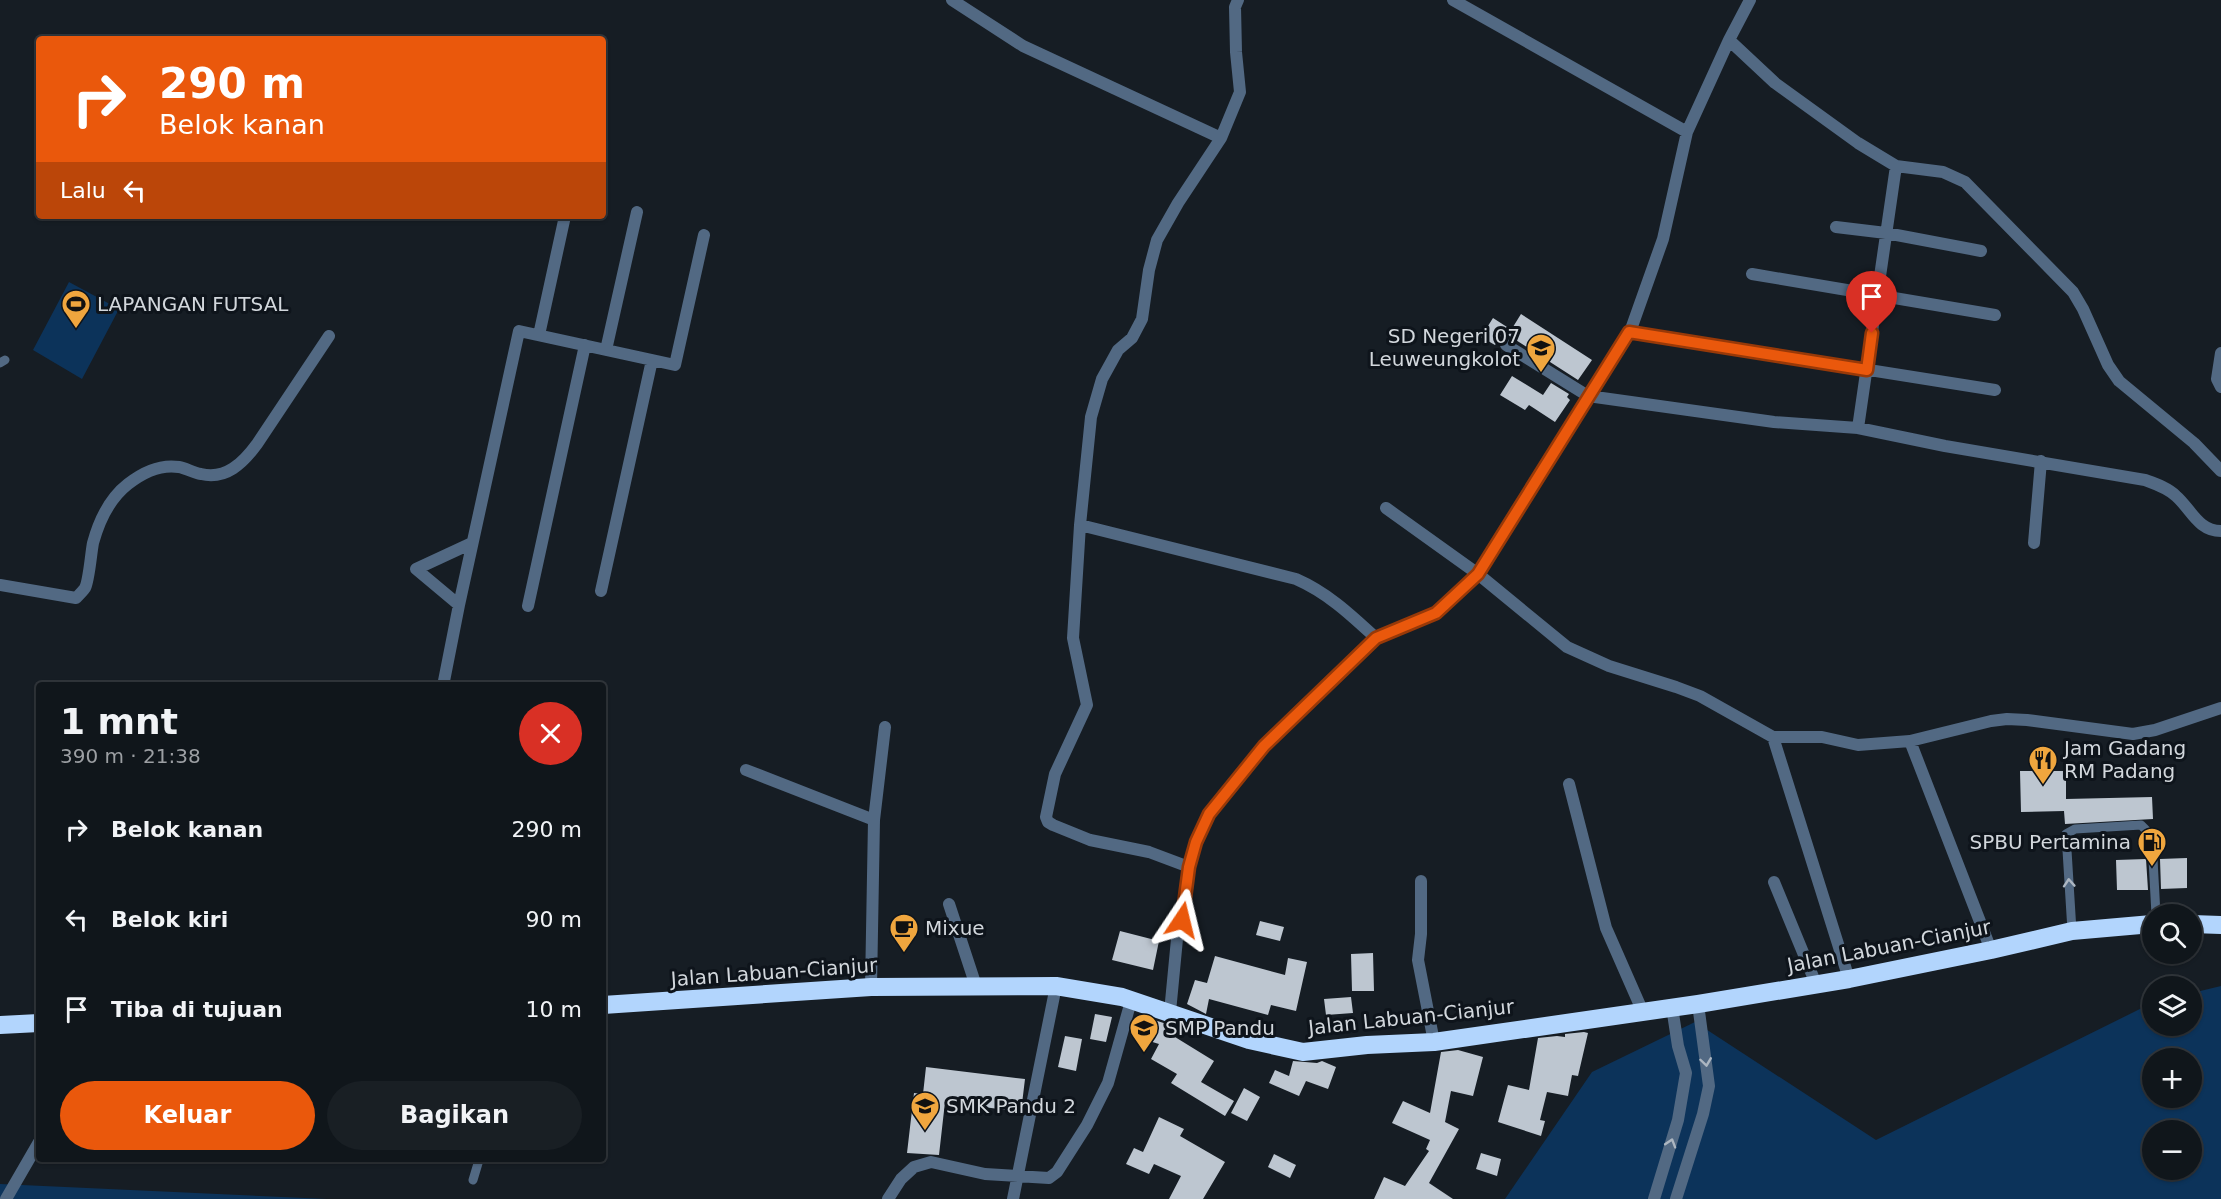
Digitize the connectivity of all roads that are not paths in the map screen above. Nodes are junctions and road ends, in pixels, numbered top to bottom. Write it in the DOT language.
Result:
graph roads {
  1 [pos="952,0"];
  2 [pos="1238,0"];
  3 [pos="1453,0"];
  4 [pos="1750,0"];
  5 [pos="1729,40"];
  6 [pos="1687,132"];
  7 [pos="1221,138"];
  8 [pos="1896,166"];
  9 [pos="636,212"];
  10 [pos="564,219"];
  11 [pos="1836,227"];
  12 [pos="1886,233"];
  13 [pos="704,235"];
  14 [pos="1980,251"];
  15 [pos="1752,274"];
  16 [pos="1877,297"];
  17 [pos="1995,315"];
  18 [pos="1629,332"];
  19 [pos="539,335"];
  20 [pos="329,336"];
  21 [pos="585,345"];
  22 [pos="1506,345"];
  23 [pos="606,350"];
  24 [pos="2221,353"];
  25 [pos="652,360"];
  26 [pos="1867,370"];
  27 [pos="2221,387"];
  28 [pos="1995,390"];
  29 [pos="1588,396"];
  30 [pos="1858,428"];
  31 [pos="2041,461"];
  32 [pos="2221,471"];
  33 [pos="1386,508"];
  34 [pos="1080,525"];
  35 [pos="2221,531"];
  36 [pos="472,543"];
  37 [pos="2034,543"];
  38 [pos="1478,574"];
  39 [pos="0,585"];
  40 [pos="601,591"];
  41 [pos="459,605"];
  42 [pos="528,606"];
  43 [pos="1376,638"];
  44 [pos="444,682"];
  45 [pos="2221,708"];
  46 [pos="885,727"];
  47 [pos="1773,737"];
  48 [pos="1910,741"];
  49 [pos="746,770"];
  50 [pos="1569,784"];
  51 [pos="874,820"];
  52 [pos="2148,835"];
  53 [pos="2153,859"];
  54 [pos="1189,867"];
  55 [pos="1421,881"];
  56 [pos="1774,882"];
  57 [pos="949,904"];
  58 [pos="2155,904"];
  59 [pos="2202,924"];
  60 [pos="2142,925"];
  61 [pos="2221,925"];
  62 [pos="2072,931"];
  63 [pos="1991,950"];
  64 [pos="1849,979"];
  65 [pos="1816,984"];
  66 [pos="976,986"];
  67 [pos="1056,986"];
  68 [pos="871,987"];
  69 [pos="1131,1001"];
  70 [pos="1698,1004"];
  71 [pos="606,1005"];
  72 [pos="1672,1007"];
  73 [pos="1642,1010"];
  74 [pos="1170,1012"];
  75 [pos="36,1023"];
  76 [pos="0,1025"];
  77 [pos="1434,1042"];
  78 [pos="36,1147"];
  79 [pos="478,1162"];
  80 [pos="1016,1176"];
  81 [pos="473,1180"];
  82 [pos="6,1199"];
  83 [pos="888,1199"];
  84 [pos="1013,1199"];
  85 [pos="1654,1199"];
  86 [pos="1676,1199"];
  1 -- 7 [label="street"];
  2 -- 7 [label="street"];
  3 -- 6 [label="street"];
  4 -- 5 [label="street"];
  5 -- 6 [label="street"];
  5 -- 8 [label="street"];
  6 -- 18 [label="street"];
  7 -- 34 [label="street"];
  8 -- 12 [label="street"];
  8 -- 32 [label="street"];
  9 -- 23 [label="street"];
  10 -- 19 [label="street"];
  11 -- 12 [label="street"];
  12 -- 14 [label="street"];
  12 -- 16 [label="street"];
  13 -- 25 [label="street"];
  15 -- 16 [label="street"];
  16 -- 17 [label="street"];
  16 -- 26 [label="street"];
  18 -- 26 [label="street"];
  18 -- 29 [label="street"];
  19 -- 21 [label="street"];
  19 -- 36 [label="street"];
  20 -- 39 [label="street"];
  21 -- 23 [label="street"];
  21 -- 42 [label="street"];
  22 -- 29 [label="street"];
  23 -- 25 [label="street"];
  24 -- 27 [label="street"];
  25 -- 40 [label="street"];
  26 -- 28 [label="street"];
  26 -- 30 [label="street"];
  29 -- 30 [label="street"];
  29 -- 38 [label="street"];
  30 -- 31 [label="street"];
  31 -- 35 [label="street"];
  31 -- 37 [label="street"];
  33 -- 38 [label="street"];
  34 -- 43 [label="street"];
  34 -- 54 [label="street"];
  36 -- 41 [label="street"];
  36 -- 41 [label="street"];
  38 -- 43 [label="street"];
  38 -- 47 [label="street"];
  41 -- 44 [label="street"];
  43 -- 54 [label="street"];
  45 -- 48 [label="street"];
  46 -- 51 [label="street"];
  47 -- 48 [label="street"];
  47 -- 64 [label="street"];
  48 -- 63 [label="street"];
  49 -- 51 [label="street"];
  50 -- 73 [label="street"];
  51 -- 68 [label="street"];
  62 -- 52 [label="lane, one-way"];
  53 -- 58 [label="lane"];
  54 -- 74 [label="street"];
  55 -- 77 [label="street"];
  56 -- 65 [label="street"];
  57 -- 66 [label="street"];
  59 -- 61 [label="highway"];
  60 -- 62 [label="highway, Jalan Labuan-Cianjur"];
  62 -- 63 [label="highway, Jalan Labuan-Cianjur"];
  63 -- 64 [label="highway, Jalan Labuan-Cianjur"];
  64 -- 65 [label="highway, Jalan Labuan-Cianjur"];
  65 -- 70 [label="highway, Jalan Labuan-Cianjur"];
  66 -- 67 [label="highway, Jalan Labuan-Cianjur"];
  66 -- 68 [label="highway, Jalan Labuan-Cianjur"];
  67 -- 69 [label="highway, Jalan Labuan-Cianjur"];
  67 -- 80 [label="street"];
  68 -- 71 [label="highway, Jalan Labuan-Cianjur"];
  69 -- 74 [label="highway, Jalan Labuan-Cianjur"];
  69 -- 80 [label="street"];
  70 -- 72 [label="highway, Jalan Labuan-Cianjur"];
  70 -- 86 [label="street, one-way"];
  72 -- 73 [label="highway, Jalan Labuan-Cianjur"];
  85 -- 72 [label="street, one-way"];
  73 -- 77 [label="highway, Jalan Labuan-Cianjur"];
  74 -- 77 [label="highway, Jalan Labuan-Cianjur"];
  75 -- 76 [label="highway"];
  78 -- 82 [label="street"];
  79 -- 81 [label="lane"];
  80 -- 83 [label="street"];
  80 -- 84 [label="street"];
}
